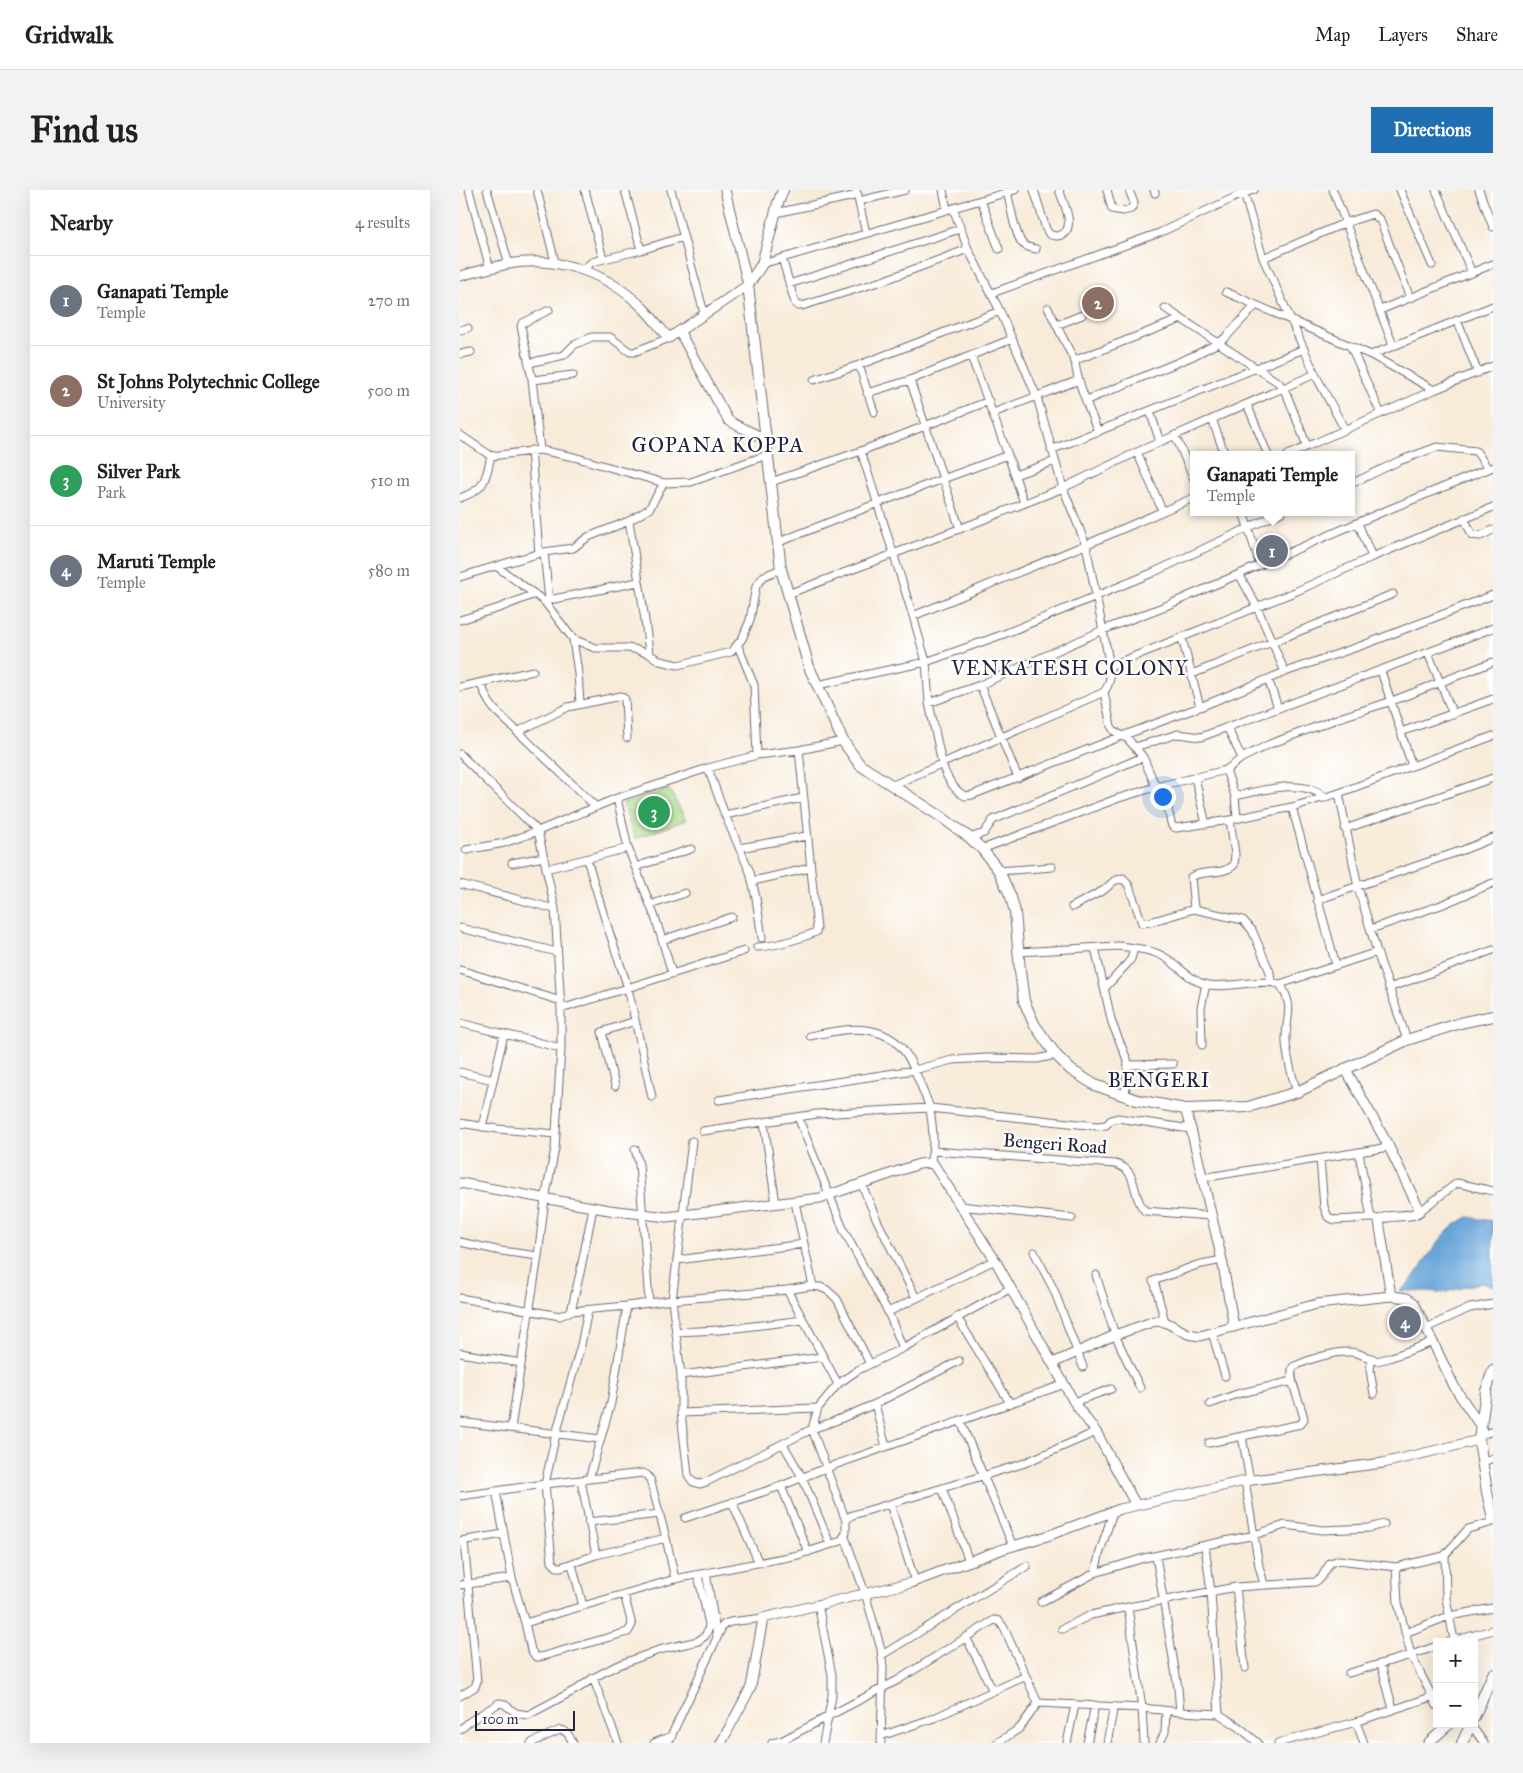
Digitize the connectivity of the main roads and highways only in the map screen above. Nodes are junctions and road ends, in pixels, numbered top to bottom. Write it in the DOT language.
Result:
graph roads {
  1 [pos="783,190"];
  2 [pos="1493,1016"];
  3 [pos="1493,1370"];
  4 [pos="1490,1390"];
  5 [pos="1493,1518"];
  6 [pos="1493,1674"];
  7 [pos="1478,1708"];
  8 [pos="1469,1728"];
  9 [pos="1462,1743"];
  1 -- 2 [label="main road"];
  3 -- 4 [label="main road"];
  4 -- 5 [label="main road"];
  6 -- 7 [label="main road"];
  8 -- 9 [label="main road"];
}
